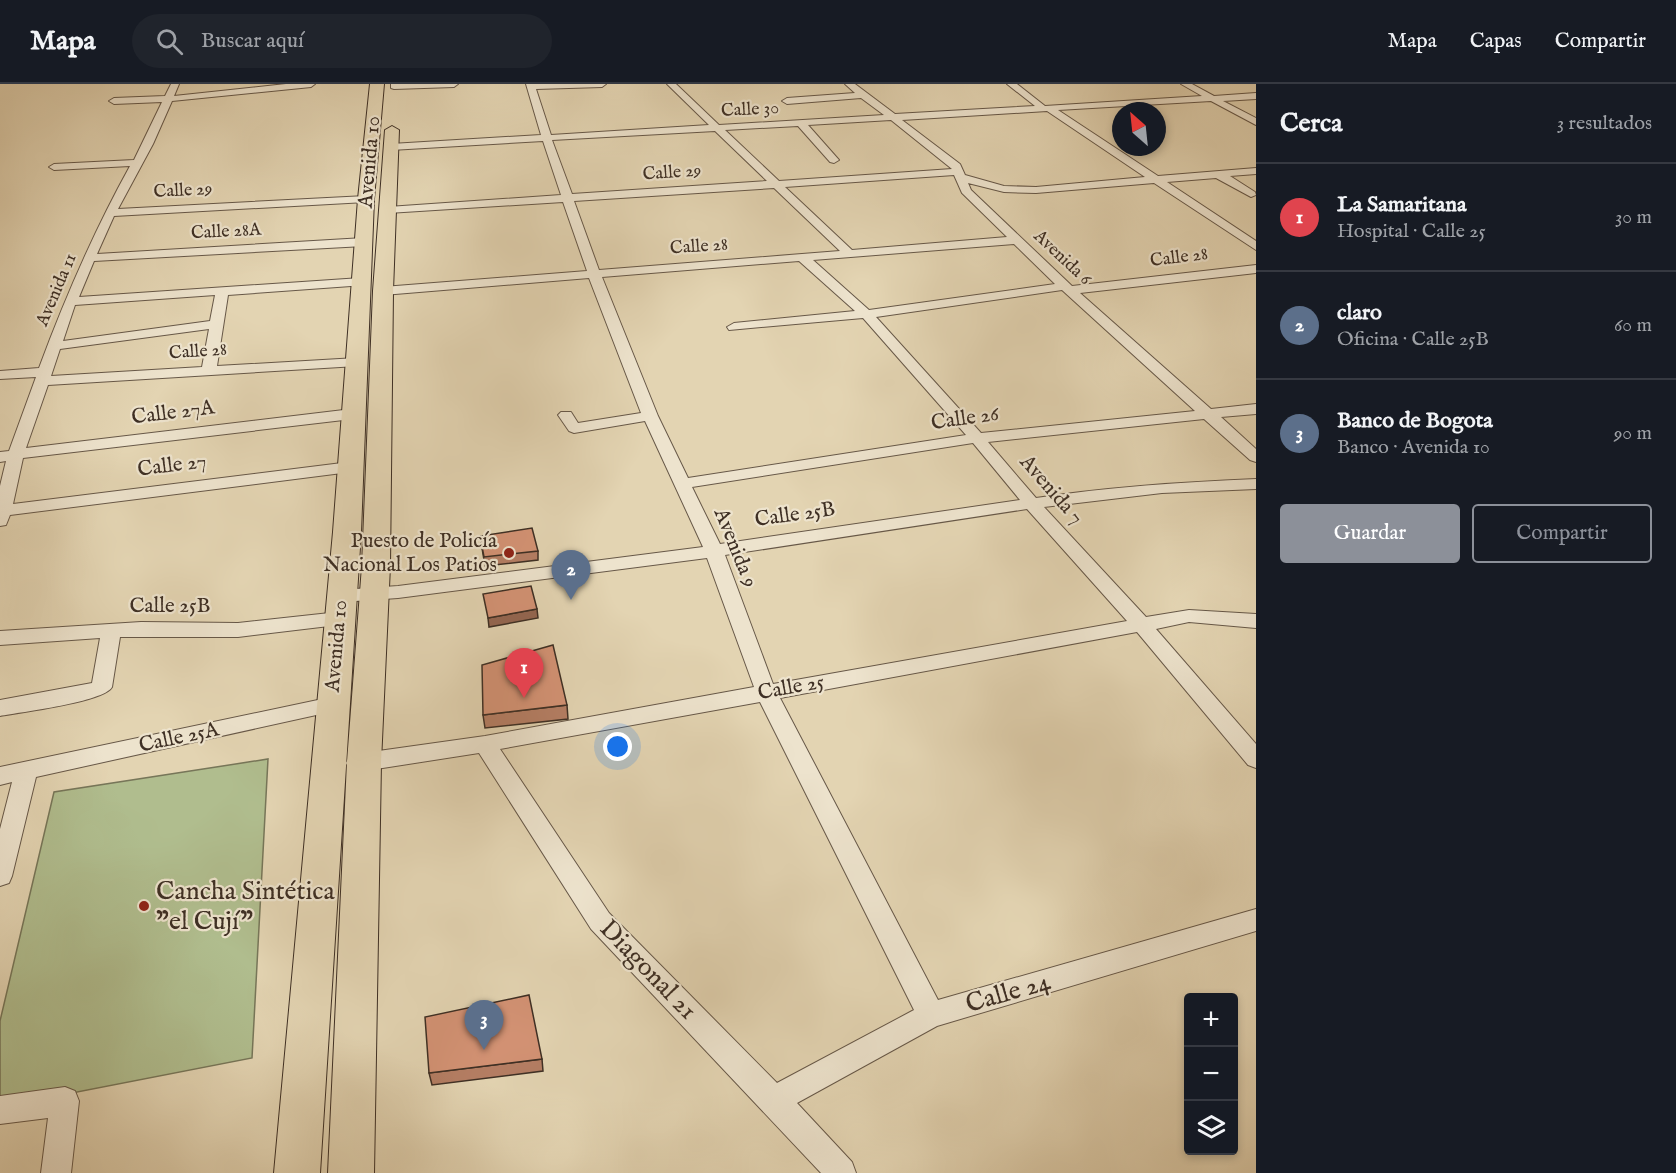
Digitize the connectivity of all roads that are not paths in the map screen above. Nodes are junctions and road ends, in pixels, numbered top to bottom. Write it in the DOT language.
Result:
graph roads {
  1 [pos="174,84"];
  2 [pos="311,84"];
  3 [pos="454,84"];
  4 [pos="602,84"];
  5 [pos="671,84"];
  6 [pos="849,84"];
  7 [pos="1011,84"];
  8 [pos="1185,84"];
  9 [pos="437,85"];
  10 [pos="274,86"];
  11 [pos="531,86"];
  12 [pos="390,87"];
  13 [pos="863,95"];
  14 [pos="1256,96"];
  15 [pos="169,99"];
  16 [pos="1212,99"];
  17 [pos="114,101"];
  18 [pos="787,101"];
  19 [pos="1046,109"];
  20 [pos="893,117"];
  21 [pos="1256,122"];
  22 [pos="802,124"];
  23 [pos="718,129"];
  24 [pos="547,139"];
  25 [pos="391,147"];
  26 [pos="834,160"];
  27 [pos="137,163"];
  28 [pos="54,167"];
  29 [pos="1256,171"];
  30 [pos="1218,174"];
  31 [pos="959,175"];
  32 [pos="1157,179"];
  33 [pos="775,185"];
  34 [pos="1251,194"];
  35 [pos="568,198"];
  36 [pos="366,199"];
  37 [pos="388,210"];
  38 [pos="110,213"];
  39 [pos="1017,240"];
  40 [pos="364,242"];
  41 [pos="1256,246"];
  42 [pos="850,254"];
  43 [pos="90,258"];
  44 [pos="804,258"];
  45 [pos="1256,268"];
  46 [pos="594,274"];
  47 [pos="361,282"];
  48 [pos="1068,288"];
  49 [pos="222,290"];
  50 [pos="383,291"];
  51 [pos="70,301"];
  52 [pos="866,314"];
  53 [pos="216,324"];
  54 [pos="734,327"];
  55 [pos="54,346"];
  56 [pos="357,362"];
  57 [pos="209,371"];
  58 [pos="0,375"];
  59 [pos="43,376"];
  60 [pos="1256,409"];
  61 [pos="1207,413"];
  62 [pos="352,414"];
  63 [pos="566,415"];
  64 [pos="650,416"];
  65 [pos="977,438"];
  66 [pos="8,456"];
  67 [pos="1256,458"];
  68 [pos="350,467"];
  69 [pos="682,484"];
  70 [pos="1256,484"];
  71 [pos="1032,504"];
  72 [pos="1,514"];
  73 [pos="714,551"];
  74 [pos="375,594"];
  75 [pos="340,608"];
  76 [pos="1256,621"];
  77 [pos="1141,624"];
  78 [pos="111,631"];
  79 [pos="0,638"];
  80 [pos="766,692"];
  81 [pos="332,705"];
  82 [pos="0,708"];
  83 [pos="484,744"];
  84 [pos="1256,759"];
  85 [pos="345,764"];
  86 [pos="26,772"];
  87 [pos="0,776"];
  88 [pos="0,875"];
  89 [pos="1256,920"];
  90 [pos="931,1015"];
  91 [pos="774,1100"];
  92 [pos="0,1110"];
  93 [pos="56,1173"];
  94 [pos="297,1173"];
  95 [pos="351,1173"];
  96 [pos="841,1173"];
  1 -- 15 [label="street, Avenida 11"];
  2 -- 10 [label="street"];
  3 -- 9 [label="street"];
  4 -- 11 [label="street"];
  5 -- 23 [label="street"];
  6 -- 13 [label="street, Avenida 6"];
  7 -- 19 [label="street"];
  8 -- 16 [label="street"];
  9 -- 12 [label="street"];
  10 -- 15 [label="street"];
  11 -- 24 [label="street, Avenida 9"];
  12 -- 25 [label="main road, Avenida 10"];
  12 -- 36 [label="main road, Avenida 10"];
  13 -- 18 [label="street"];
  13 -- 20 [label="street, Avenida 6"];
  14 -- 16 [label="street, Calle 30"];
  15 -- 17 [label="street"];
  15 -- 27 [label="street, Avenida 11"];
  16 -- 19 [label="street, Calle 30"];
  16 -- 21 [label="street"];
  19 -- 20 [label="street, Calle 30"];
  19 -- 32 [label="street"];
  20 -- 22 [label="street, Calle 30"];
  20 -- 31 [label="street, Avenida 6"];
  22 -- 23 [label="street, Calle 30"];
  22 -- 26 [label="street"];
  23 -- 24 [label="street, Calle 30"];
  23 -- 33 [label="street"];
  24 -- 25 [label="street, Calle 30"];
  24 -- 35 [label="street, Avenida 9"];
  25 -- 37 [label="main road, Avenida 10"];
  27 -- 28 [label="street"];
  27 -- 38 [label="street, Avenida 11"];
  29 -- 30 [label="street, Calle 29"];
  30 -- 32 [label="street, Calle 29"];
  30 -- 34 [label="street"];
  31 -- 32 [label="street, Calle 29"];
  31 -- 33 [label="street, Calle 29"];
  31 -- 39 [label="street, Avenida 6"];
  32 -- 41 [label="street"];
  33 -- 35 [label="street, Calle 29"];
  33 -- 42 [label="street"];
  35 -- 37 [label="street, Calle 29"];
  35 -- 46 [label="street, Avenida 9"];
  36 -- 38 [label="street, Calle 29"];
  36 -- 40 [label="main road, Avenida 10"];
  37 -- 50 [label="main road, Avenida 10"];
  38 -- 43 [label="street, Avenida 11"];
  39 -- 42 [label="street, Calle 28"];
  39 -- 48 [label="street, Avenida 6"];
  40 -- 43 [label="street, Calle 28A"];
  40 -- 47 [label="main road, Avenida 10"];
  42 -- 44 [label="street, Calle 28"];
  43 -- 51 [label="street, Avenida 11"];
  44 -- 46 [label="street, Calle 28"];
  44 -- 52 [label="street, Avenida 7"];
  45 -- 48 [label="street, Calle 28"];
  46 -- 50 [label="street, Calle 28"];
  46 -- 64 [label="street, Avenida 9"];
  47 -- 49 [label="street"];
  47 -- 56 [label="main road, Avenida 10"];
  48 -- 52 [label="street, Calle 28"];
  48 -- 61 [label="street, Avenida 6"];
  49 -- 51 [label="street"];
  49 -- 53 [label="street"];
  50 -- 74 [label="main road, Avenida 10"];
  51 -- 55 [label="street, Avenida 11"];
  52 -- 54 [label="street, Calle 28"];
  52 -- 65 [label="street, Avenida 7"];
  53 -- 55 [label="street"];
  53 -- 57 [label="street"];
  55 -- 59 [label="street, Avenida 11"];
  56 -- 57 [label="street, Calle 28"];
  56 -- 62 [label="main road, Avenida 10"];
  57 -- 59 [label="street, Calle 28"];
  58 -- 59 [label="street"];
  59 -- 66 [label="street, Avenida 11"];
  60 -- 61 [label="street, Calle 26"];
  61 -- 65 [label="street, Calle 26"];
  61 -- 67 [label="street, Avenida 6"];
  62 -- 66 [label="street, Calle 27A"];
  62 -- 68 [label="main road, Avenida 10"];
  63 -- 64 [label="street"];
  64 -- 69 [label="street, Avenida 9"];
  65 -- 69 [label="street, Calle 26"];
  65 -- 71 [label="street, Avenida 7"];
  66 -- 72 [label="street, Avenida 11"];
  68 -- 72 [label="street, Calle 27"];
  68 -- 75 [label="main road, Avenida 10"];
  69 -- 73 [label="street, Avenida 9"];
  70 -- 71 [label="street, Calle 25B"];
  71 -- 73 [label="street, Calle 25B"];
  71 -- 77 [label="street, Avenida 7"];
  73 -- 74 [label="street, Calle 25B"];
  73 -- 80 [label="street, Avenida 9"];
  74 -- 75 [label="street, Calle 25B"];
  74 -- 85 [label="main road, Avenida 10"];
  75 -- 78 [label="street, Calle 25B"];
  75 -- 81 [label="main road, Avenida 10"];
  76 -- 77 [label="street, Calle 25"];
  77 -- 80 [label="street, Calle 25"];
  77 -- 84 [label="street, Avenida 7"];
  78 -- 79 [label="street, Calle 25B"];
  78 -- 82 [label="street"];
  80 -- 83 [label="street, Calle 25"];
  80 -- 90 [label="street, Avenida 9"];
  81 -- 85 [label="main road, Avenida 10"];
  81 -- 86 [label="street, Calle 25A"];
  83 -- 85 [label="street, Calle 25"];
  83 -- 91 [label="street, Diagonal 21"];
  85 -- 94 [label="main road, Avenida 10"];
  85 -- 95 [label="main road, Avenida 10"];
  86 -- 87 [label="street, Calle 25A"];
  86 -- 88 [label="street"];
  89 -- 90 [label="street, Calle 24"];
  90 -- 91 [label="street, Calle 24"];
  91 -- 96 [label="street, Diagonal 21"];
  92 -- 93 [label="street"];
}
